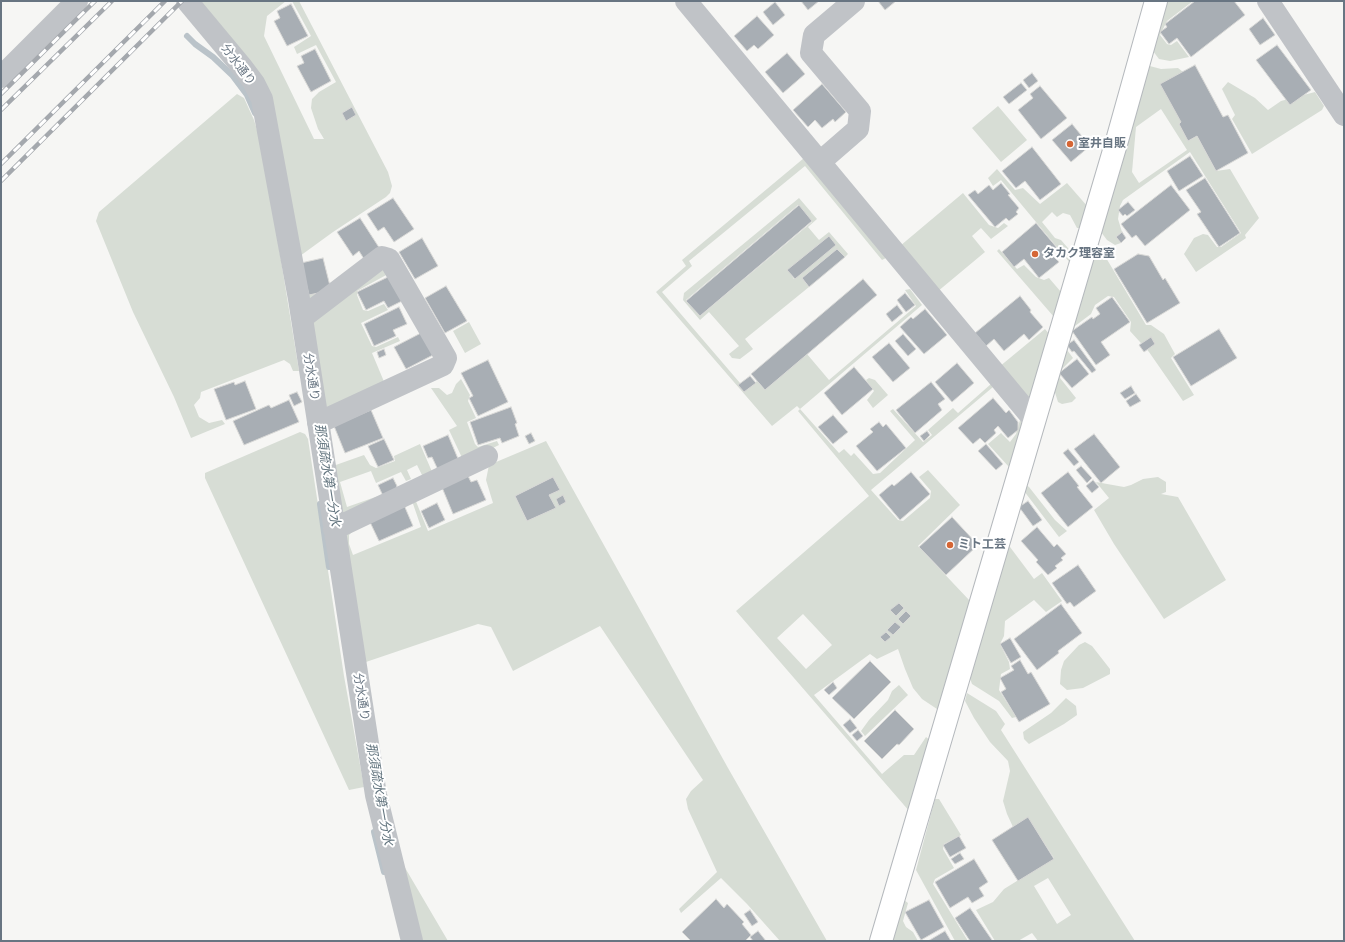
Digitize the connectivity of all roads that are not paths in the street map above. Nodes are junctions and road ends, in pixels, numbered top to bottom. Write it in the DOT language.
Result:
graph roads {
  1 [pos="77,1"];
  2 [pos="187,1"];
  3 [pos="686,1"];
  4 [pos="854,1"];
  5 [pos="1156,1"];
  6 [pos="1268,1"];
  7 [pos="1,77"];
  8 [pos="1344,115"];
  9 [pos="820,162"];
  10 [pos="302,318"];
  11 [pos="1034,420"];
  12 [pos="318,423"];
  13 [pos="487,456"];
  14 [pos="334,529"];
  15 [pos="412,941"];
  16 [pos="881,941"];
  1 -- 7 [label="street"];
  2 -- 10 [label="street, 分水通り"];
  3 -- 9 [label="street"];
  4 -- 9 [label="street"];
  5 -- 11 [label="street"];
  6 -- 8 [label="street"];
  9 -- 11 [label="street"];
  10 -- 12 [label="street, 分水通り"];
  10 -- 12 [label="street"];
  11 -- 16 [label="street"];
  12 -- 14 [label="street, 分水通り"];
  13 -- 14 [label="street"];
  14 -- 15 [label="street, 分水通り"];
}
